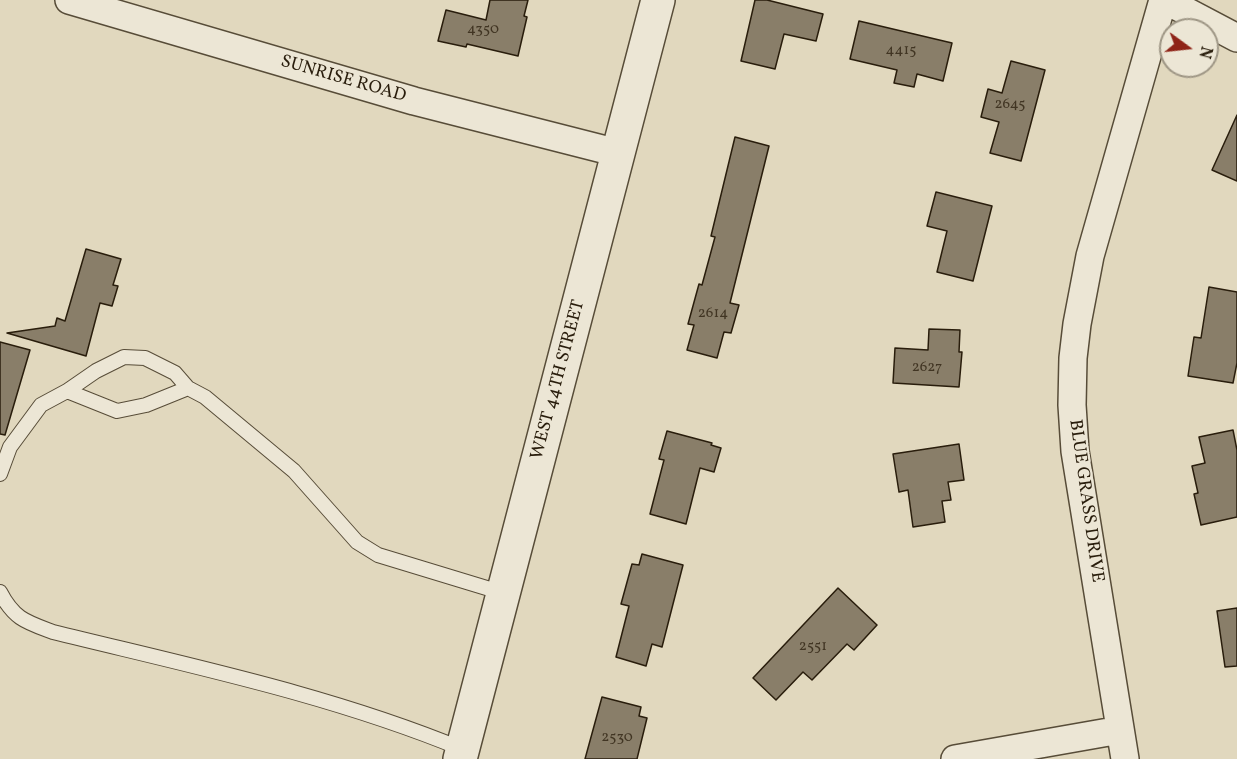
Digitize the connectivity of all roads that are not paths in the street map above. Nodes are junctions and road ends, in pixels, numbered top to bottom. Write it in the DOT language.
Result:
graph roads {
  1 [pos="69,0"];
  2 [pos="658,0"];
  3 [pos="1164,0"];
  4 [pos="1237,38"];
  5 [pos="618,153"];
  6 [pos="188,388"];
  7 [pos="67,391"];
  8 [pos="0,474"];
  9 [pos="0,592"];
  10 [pos="503,593"];
  11 [pos="1120,730"];
  12 [pos="461,754"];
  13 [pos="955,759"];
  14 [pos="1125,759"];
  1 -- 5 [label="street, SUNRISE ROAD"];
  2 -- 5 [label="street, WEST 44TH STREET"];
  3 -- 4 [label="street"];
  3 -- 11 [label="street, BLUE GRASS DRIVE"];
  5 -- 10 [label="street, WEST 44TH STREET"];
  6 -- 7 [label="lane"];
  6 -- 7 [label="lane"];
  6 -- 10 [label="lane"];
  7 -- 8 [label="lane"];
  9 -- 12 [label="lane"];
  10 -- 12 [label="street, WEST 44TH STREET"];
  11 -- 13 [label="street"];
  11 -- 14 [label="street, BLUE GRASS DRIVE"];
}
